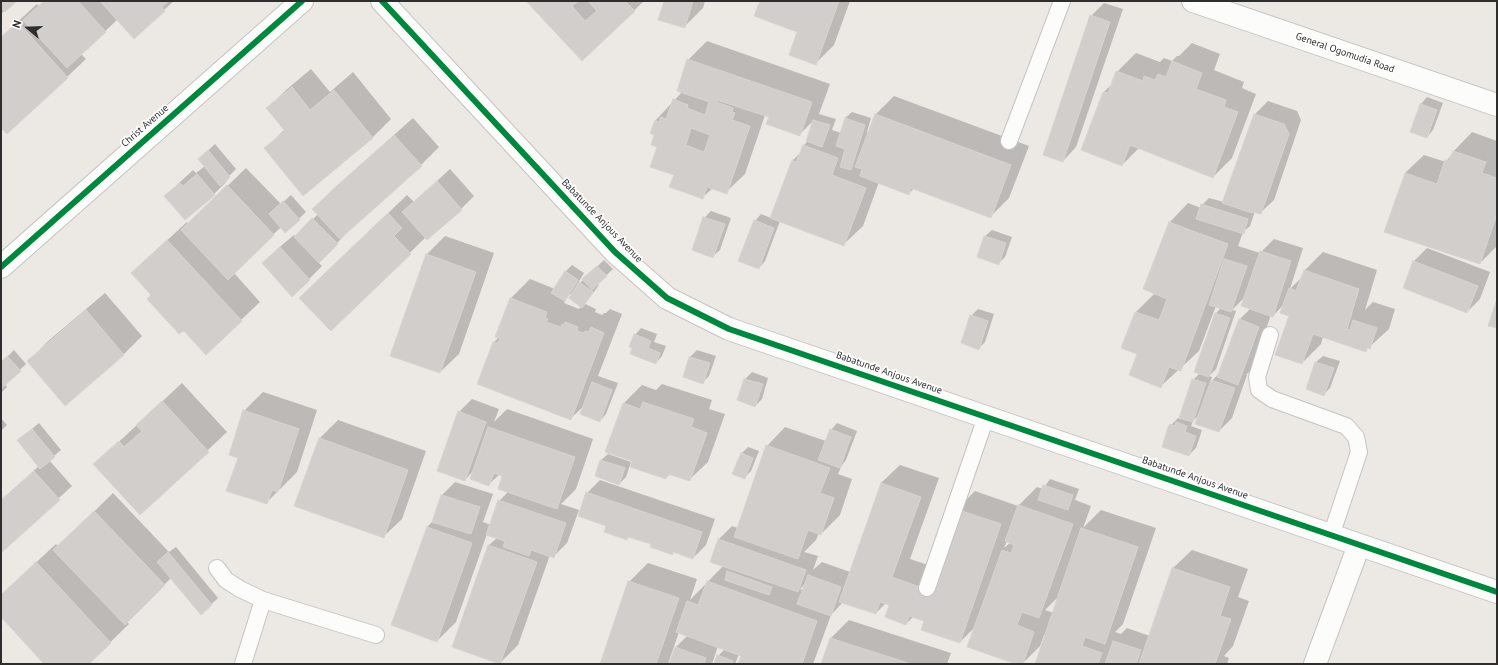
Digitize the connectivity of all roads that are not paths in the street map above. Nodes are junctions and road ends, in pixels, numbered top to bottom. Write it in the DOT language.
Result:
graph roads {
  1 [pos="302,1"];
  2 [pos="382,1"];
  3 [pos="1062,1"];
  4 [pos="1193,1"];
  5 [pos="1497,105"];
  6 [pos="1008,141"];
  7 [pos="4,258"];
  8 [pos="1270,335"];
  9 [pos="986,417"];
  10 [pos="1331,536"];
  11 [pos="1358,545"];
  12 [pos="217,568"];
  13 [pos="928,588"];
  14 [pos="1497,592"];
  15 [pos="263,600"];
  16 [pos="376,635"];
  17 [pos="243,664"];
  18 [pos="1315,664"];
  1 -- 7 [label="street, Christ Avenue"];
  2 -- 9 [label="street, Babatunde Anjous Avenue"];
  3 -- 6 [label="lane"];
  4 -- 5 [label="street, General Ogomudia Road"];
  8 -- 10 [label="lane"];
  9 -- 10 [label="street, Babatunde Anjous Avenue"];
  9 -- 13 [label="lane"];
  10 -- 11 [label="street, Babatunde Anjous Avenue"];
  11 -- 14 [label="street, Babatunde Anjous Avenue"];
  11 -- 18 [label="street"];
  12 -- 15 [label="lane"];
  15 -- 16 [label="lane"];
  15 -- 17 [label="lane"];
}
